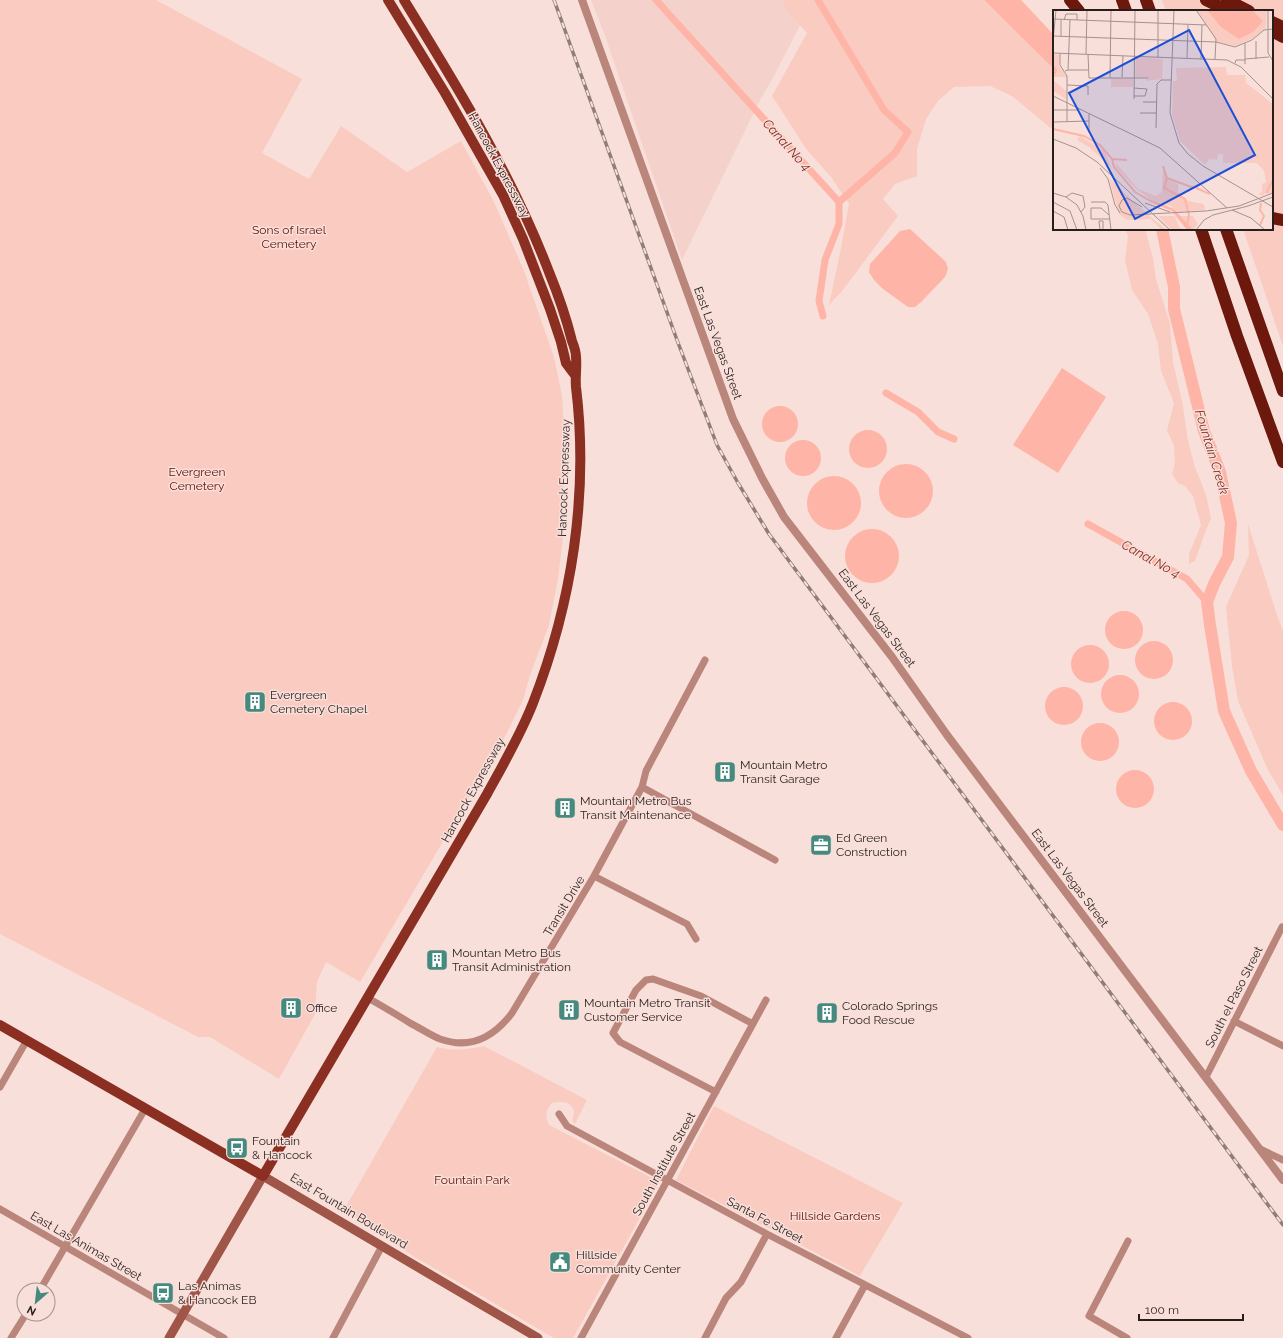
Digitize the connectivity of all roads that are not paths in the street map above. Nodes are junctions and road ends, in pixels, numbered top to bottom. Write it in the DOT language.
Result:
graph roads {
  1 [pos="388,0"];
  2 [pos="404,0"];
  3 [pos="582,0"];
  4 [pos="1070,0"];
  5 [pos="1122,0"];
  6 [pos="1146,0"];
  7 [pos="1206,0"];
  8 [pos="1227,0"];
  9 [pos="1078,10"];
  10 [pos="1126,10"];
  11 [pos="1150,10"];
  12 [pos="1227,10"];
  13 [pos="1248,10"];
  14 [pos="1273,22"];
  15 [pos="1283,27"];
  16 [pos="1273,32"];
  17 [pos="1283,37"];
  18 [pos="1273,218"];
  19 [pos="1283,220"];
  20 [pos="1195,230"];
  21 [pos="1201,230"];
  22 [pos="1226,230"];
  23 [pos="1229,311"];
  24 [pos="575,376"];
  25 [pos="1283,391"];
  26 [pos="1283,462"];
  27 [pos="705,660"];
  28 [pos="642,787"];
  29 [pos="774,860"];
  30 [pos="594,876"];
  31 [pos="1282,927"];
  32 [pos="696,939"];
  33 [pos="368,998"];
  34 [pos="766,1000"];
  35 [pos="1234,1021"];
  36 [pos="753,1024"];
  37 [pos="0,1025"];
  38 [pos="27,1040"];
  39 [pos="1283,1046"];
  40 [pos="1206,1077"];
  41 [pos="0,1087"];
  42 [pos="716,1092"];
  43 [pos="145,1108"];
  44 [pos="559,1114"];
  45 [pos="1260,1149"];
  46 [pos="1283,1160"];
  47 [pos="263,1176"];
  48 [pos="668,1180"];
  49 [pos="1283,1180"];
  50 [pos="0,1209"];
  51 [pos="767,1234"];
  52 [pos="1128,1241"];
  53 [pos="65,1246"];
  54 [pos="382,1246"];
  55 [pos="45,1282"];
  56 [pos="865,1285"];
  57 [pos="183,1314"];
  58 [pos="21,1322"];
  59 [pos="11,1338"];
  60 [pos="169,1338"];
  61 [pos="224,1338"];
  62 [pos="333,1338"];
  63 [pos="538,1338"];
  64 [pos="580,1338"];
  65 [pos="705,1338"];
  66 [pos="836,1338"];
  67 [pos="968,1338"];
  68 [pos="1127,1338"];
  1 -- 24 [label="main road, Hancock Expressway"];
  2 -- 24 [label="main road, Hancock Expressway"];
  3 -- 40 [label="street, East Las Vegas Street"];
  4 -- 9 [label="highway"];
  5 -- 10 [label="highway"];
  6 -- 11 [label="highway"];
  7 -- 12 [label="highway"];
  8 -- 13 [label="highway"];
  14 -- 15 [label="highway"];
  16 -- 17 [label="highway"];
  18 -- 19 [label="highway"];
  20 -- 23 [label="highway"];
  21 -- 23 [label="highway"];
  22 -- 25 [label="highway"];
  23 -- 26 [label="highway"];
  24 -- 33 [label="main road, Hancock Expressway"];
  27 -- 28 [label="street, Transit Drive"];
  28 -- 29 [label="street"];
  28 -- 30 [label="street, Transit Drive"];
  30 -- 32 [label="street"];
  30 -- 33 [label="street, Transit Drive"];
  31 -- 35 [label="street, South el Paso Street"];
  33 -- 47 [label="main road, Hancock Expressway"];
  34 -- 36 [label="street, South Institute Street"];
  35 -- 39 [label="street"];
  35 -- 40 [label="street, South el Paso Street"];
  36 -- 42 [label="street, South Institute Street"];
  36 -- 42 [label="street"];
  37 -- 38 [label="main road, East Fountain Boulevard"];
  38 -- 41 [label="street"];
  38 -- 43 [label="main road, East Fountain Boulevard"];
  40 -- 45 [label="street, East Las Vegas Street"];
  42 -- 48 [label="street, South Institute Street"];
  43 -- 47 [label="main road, East Fountain Boulevard"];
  43 -- 53 [label="street"];
  44 -- 48 [label="street, Santa Fe Street"];
  45 -- 46 [label="street"];
  45 -- 49 [label="street, East Las Vegas Street"];
  47 -- 54 [label="main road, East Fountain Boulevard"];
  47 -- 57 [label="main road"];
  48 -- 51 [label="street, Santa Fe Street"];
  48 -- 64 [label="street, South Institute Street"];
  50 -- 53 [label="street, East Las Animas Street"];
  51 -- 56 [label="street, Santa Fe Street"];
  51 -- 65 [label="street"];
  52 -- 68 [label="street"];
  53 -- 55 [label="street"];
  53 -- 57 [label="street, East Las Animas Street"];
  54 -- 62 [label="street"];
  54 -- 63 [label="main road, East Fountain Boulevard"];
  56 -- 66 [label="street"];
  56 -- 67 [label="street, Santa Fe Street"];
  57 -- 60 [label="main road"];
  57 -- 61 [label="street, East Las Animas Street"];
  58 -- 59 [label="street"];
}
